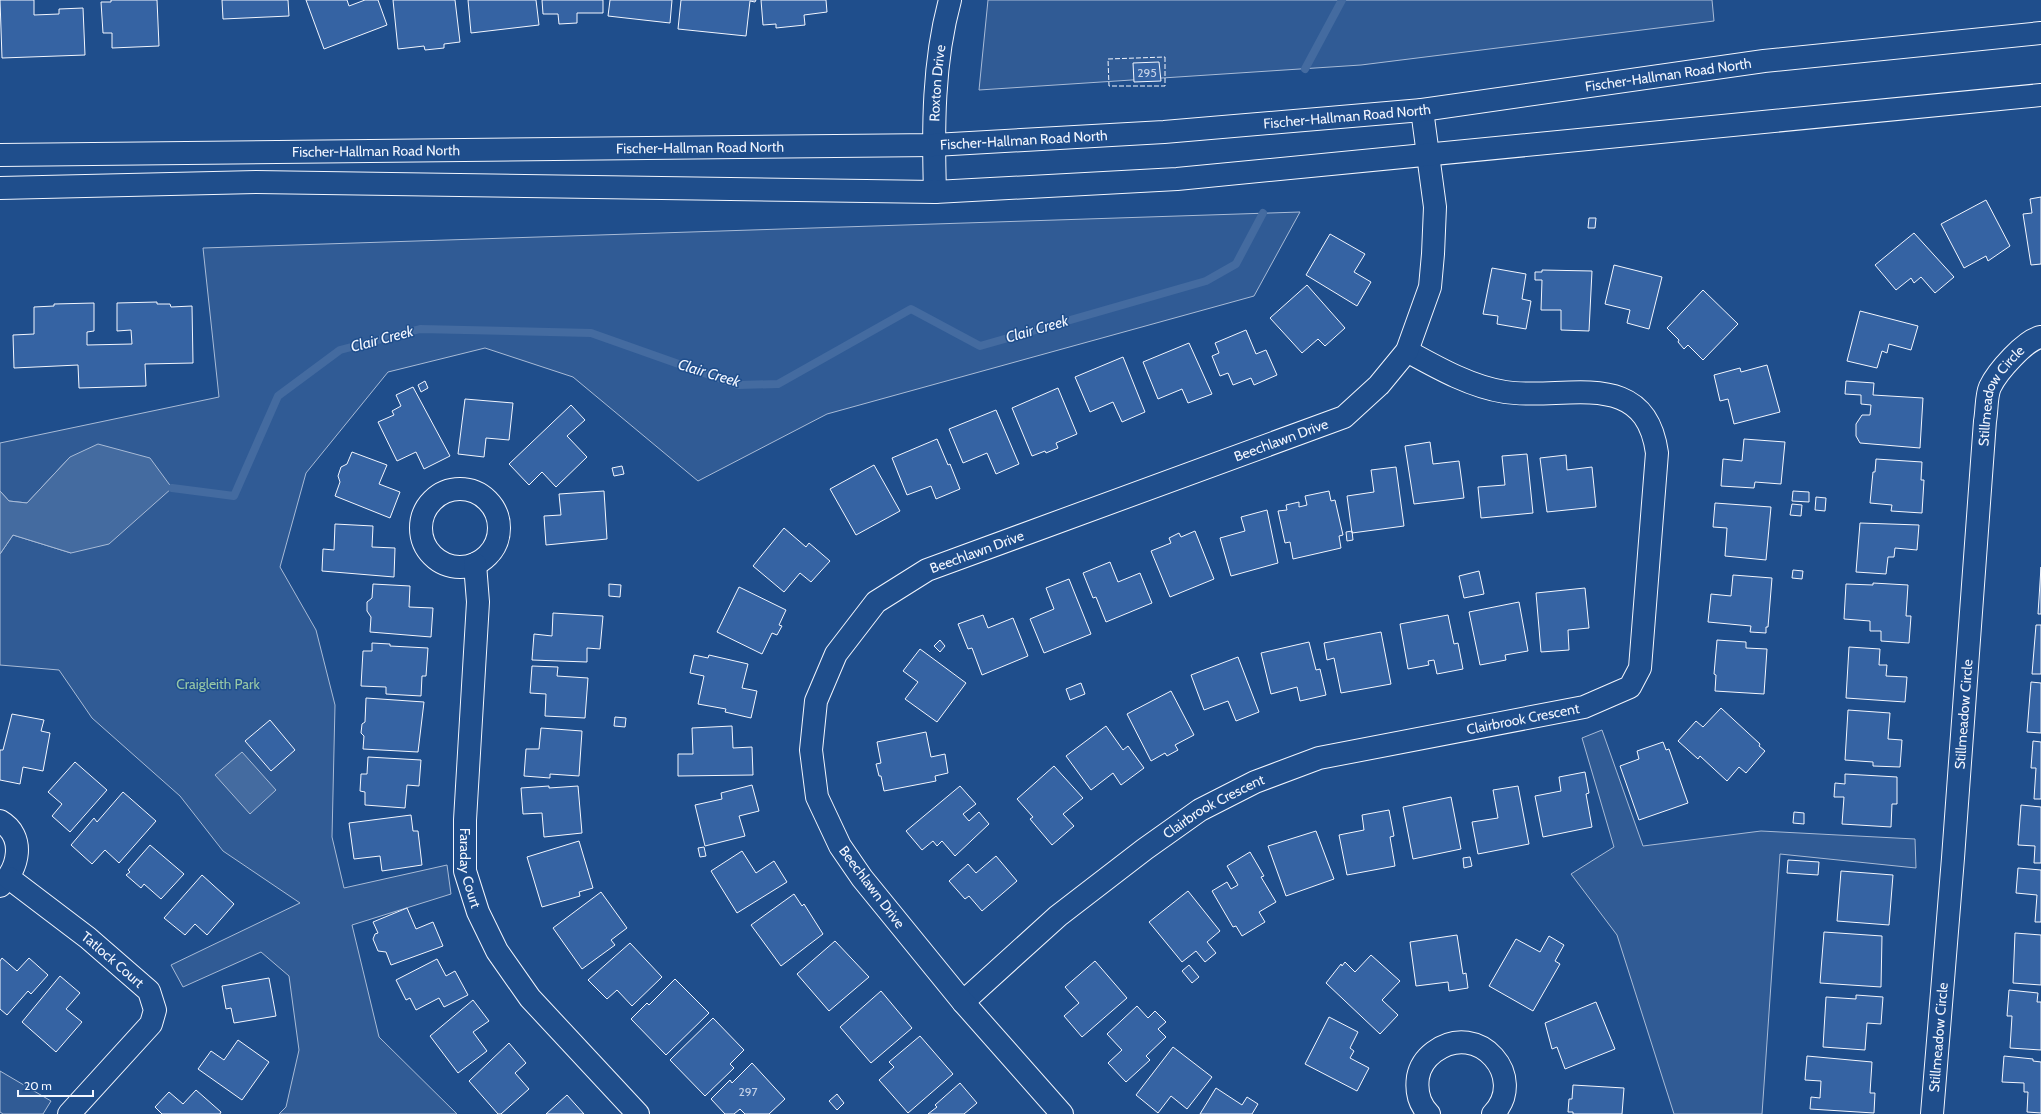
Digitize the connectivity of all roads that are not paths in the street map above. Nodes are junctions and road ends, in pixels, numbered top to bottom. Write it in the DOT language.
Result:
graph roads {
  1 [pos="950,0"];
  2 [pos="2041,33"];
  3 [pos="2041,95"];
  4 [pos="1422,110"];
  5 [pos="934,145"];
  6 [pos="0,155"];
  7 [pos="1428,155"];
  8 [pos="0,188"];
  9 [pos="935,192"];
  10 [pos="2041,337"];
  11 [pos="1406,351"];
  12 [pos="475,564"];
  13 [pos="0,821"];
  14 [pos="5,882"];
  15 [pos="963,1002"];
  16 [pos="69,1114"];
  17 [pos="638,1114"];
  18 [pos="1062,1114"];
  19 [pos="1429,1114"];
  20 [pos="1493,1114"];
  21 [pos="1932,1114"];
  1 -- 5 [label="street, Roxton Drive"];
  2 -- 4 [label="street, Fischer-Hallman Road North"];
  3 -- 7 [label="street"];
  4 -- 5 [label="street, Fischer-Hallman Road North"];
  4 -- 7 [label="street, Beechlawn Drive"];
  5 -- 6 [label="street, Fischer-Hallman Road North"];
  5 -- 9 [label="street, Roxton Drive"];
  7 -- 9 [label="street"];
  7 -- 11 [label="street, Beechlawn Drive"];
  8 -- 9 [label="street"];
  10 -- 21 [label="street, Stillmeadow Circle"];
  11 -- 15 [label="street, Beechlawn Drive"];
  11 -- 15 [label="street, Clairbrook Crescent"];
  12 -- 17 [label="street, Faraday Court"];
  13 -- 14 [label="street, Tatlock Court"];
  14 -- 16 [label="street, Tatlock Court"];
  15 -- 18 [label="street, Beechlawn Drive"];
  19 -- 20 [label="street"];
}
